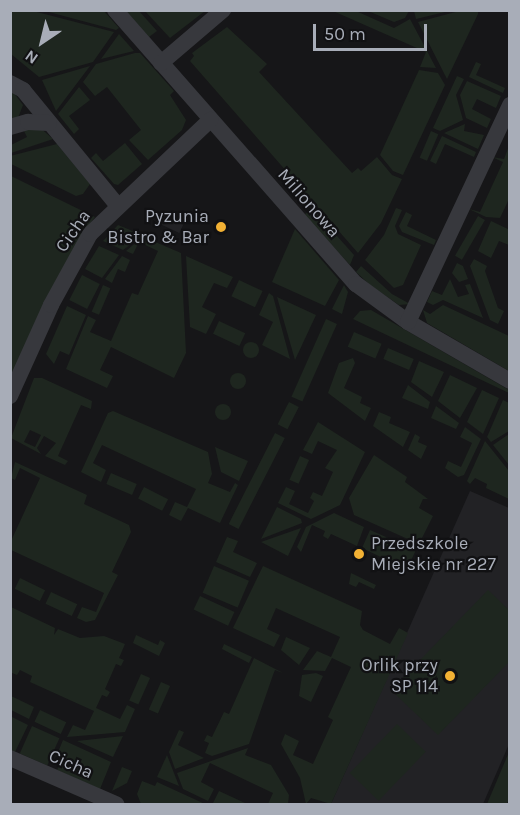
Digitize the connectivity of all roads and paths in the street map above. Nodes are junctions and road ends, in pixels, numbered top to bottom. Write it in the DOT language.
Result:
graph roads {
  1 [pos="115,10"];
  2 [pos="223,10"];
  3 [pos="160,63"];
  4 [pos="10,83"];
  5 [pos="510,105"];
  6 [pos="210,120"];
  7 [pos="50,123"];
  8 [pos="10,127"];
  9 [pos="117,205"];
  10 [pos="408,322"];
  11 [pos="510,381"];
  12 [pos="10,396"];
  13 [pos="10,758"];
  14 [pos="116,804"];
  1 -- 3 [label="street, Milionowa"];
  2 -- 3 [label="street"];
  3 -- 6 [label="street, Milionowa"];
  4 -- 7 [label="street"];
  5 -- 10 [label="street"];
  6 -- 9 [label="street, Cicha"];
  6 -- 10 [label="street, Milionowa"];
  7 -- 8 [label="street"];
  7 -- 9 [label="street"];
  9 -- 12 [label="street, Cicha"];
  10 -- 11 [label="street, Milionowa"];
  13 -- 14 [label="street, Cicha"];
}
